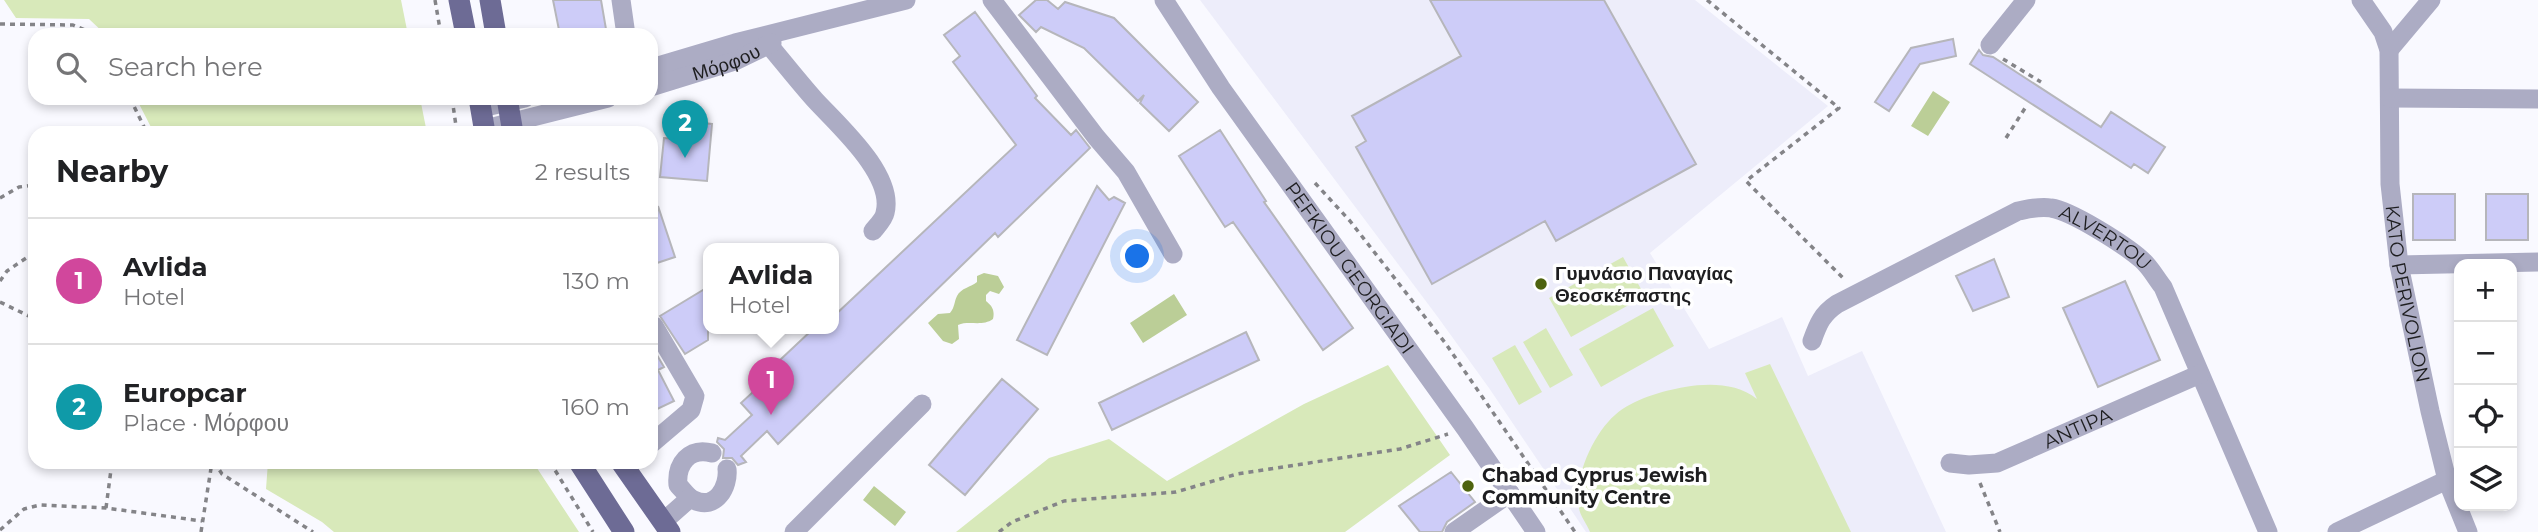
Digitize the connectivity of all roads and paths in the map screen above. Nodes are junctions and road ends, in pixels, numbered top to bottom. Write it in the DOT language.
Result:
graph roads {
  1 [pos="435,0"];
  2 [pos="459,0"];
  3 [pos="490,0"];
  4 [pos="621,0"];
  5 [pos="906,0"];
  6 [pos="992,0"];
  7 [pos="1164,0"];
  8 [pos="1707,0"];
  9 [pos="2026,0"];
  10 [pos="2361,0"];
  11 [pos="2431,0"];
  12 [pos="0,24"];
  13 [pos="80,28"];
  14 [pos="440,28"];
  15 [pos="465,28"];
  16 [pos="495,28"];
  17 [pos="625,28"];
  18 [pos="797,29"];
  19 [pos="769,45"];
  20 [pos="1990,45"];
  21 [pos="2389,50"];
  22 [pos="658,66"];
  23 [pos="2041,82"];
  24 [pos="658,84"];
  25 [pos="2390,98"];
  26 [pos="2538,99"];
  27 [pos="133,105"];
  28 [pos="453,105"];
  29 [pos="480,105"];
  30 [pos="488,105"];
  31 [pos="557,105"];
  32 [pos="2027,105"];
  33 [pos="513,111"];
  34 [pos="144,126"];
  35 [pos="456,126"];
  36 [pos="484,126"];
  37 [pos="492,126"];
  38 [pos="2006,138"];
  39 [pos="1314,182"];
  40 [pos="28,186"];
  41 [pos="0,198"];
  42 [pos="873,231"];
  43 [pos="1173,254"];
  44 [pos="28,257"];
  45 [pos="2538,262"];
  46 [pos="2399,265"];
  47 [pos="0,281"];
  48 [pos="1858,294"];
  49 [pos="0,302"];
  50 [pos="28,316"];
  51 [pos="658,333"];
  52 [pos="1812,341"];
  53 [pos="2200,374"];
  54 [pos="922,404"];
  55 [pos="1465,428"];
  56 [pos="658,438"];
  57 [pos="712,453"];
  58 [pos="1951,463"];
  59 [pos="1972,465"];
  60 [pos="111,469"];
  61 [pos="212,469"];
  62 [pos="218,469"];
  63 [pos="554,469"];
  64 [pos="584,469"];
  65 [pos="628,469"];
  66 [pos="727,469"];
  67 [pos="2447,480"];
  68 [pos="1510,493"];
  69 [pos="690,498"];
  70 [pos="106,509"];
  71 [pos="202,521"];
  72 [pos="666,527"];
  73 [pos="0,530"];
  74 [pos="201,532"];
  75 [pos="313,532"];
  76 [pos="593,532"];
  77 [pos="624,532"];
  78 [pos="794,532"];
  79 [pos="999,532"];
  80 [pos="1454,532"];
  81 [pos="1536,532"];
  82 [pos="1574,532"];
  83 [pos="2000,532"];
  84 [pos="2268,532"];
  85 [pos="2337,532"];
  86 [pos="2468,532"];
  1 -- 14 [label="path"];
  2 -- 15 [label="main road"];
  3 -- 16 [label="main road"];
  4 -- 17 [label="street"];
  5 -- 18 [label="street, Μόρφου"];
  6 -- 43 [label="street"];
  7 -- 55 [label="street, PEFKIOU GEORGIADI"];
  8 -- 48 [label="path"];
  9 -- 20 [label="street"];
  10 -- 21 [label="street"];
  11 -- 21 [label="street"];
  12 -- 13 [label="path"];
  18 -- 19 [label="street, Μόρφου"];
  18 -- 22 [label="street, Μόρφου"];
  19 -- 24 [label="street, Μόρφου"];
  19 -- 42 [label="street"];
  20 -- 23 [label="path"];
  21 -- 25 [label="street, KATO PERIVOLION"];
  25 -- 26 [label="street"];
  25 -- 46 [label="street, KATO PERIVOLION"];
  27 -- 34 [label="path"];
  28 -- 35 [label="path"];
  29 -- 36 [label="main road"];
  30 -- 33 [label="street"];
  31 -- 33 [label="street"];
  32 -- 38 [label="path"];
  33 -- 37 [label="street"];
  39 -- 82 [label="path"];
  40 -- 41 [label="path"];
  44 -- 47 [label="path"];
  45 -- 46 [label="street"];
  46 -- 67 [label="street, KATO PERIVOLION"];
  48 -- 52 [label="street, ALVERTOU"];
  48 -- 53 [label="street, ALVERTOU"];
  49 -- 50 [label="path"];
  51 -- 56 [label="street"];
  53 -- 59 [label="street, ANTIPA"];
  53 -- 84 [label="street, ALVERTOU"];
  54 -- 78 [label="street"];
  55 -- 68 [label="street, PEFKIOU GEORGIADI"];
  55 -- 79 [label="path"];
  57 -- 69 [label="street"];
  58 -- 59 [label="street, ANTIPA"];
  59 -- 83 [label="path"];
  60 -- 70 [label="path"];
  61 -- 71 [label="path"];
  62 -- 75 [label="path"];
  63 -- 76 [label="path"];
  64 -- 77 [label="main road"];
  65 -- 72 [label="main road"];
  66 -- 69 [label="street"];
  67 -- 85 [label="street"];
  67 -- 86 [label="street, KATO PERIVOLION"];
  68 -- 80 [label="street"];
  68 -- 81 [label="street, PEFKIOU GEORGIADI"];
  69 -- 72 [label="street"];
  70 -- 71 [label="path"];
  70 -- 73 [label="path"];
  71 -- 74 [label="path"];
}
